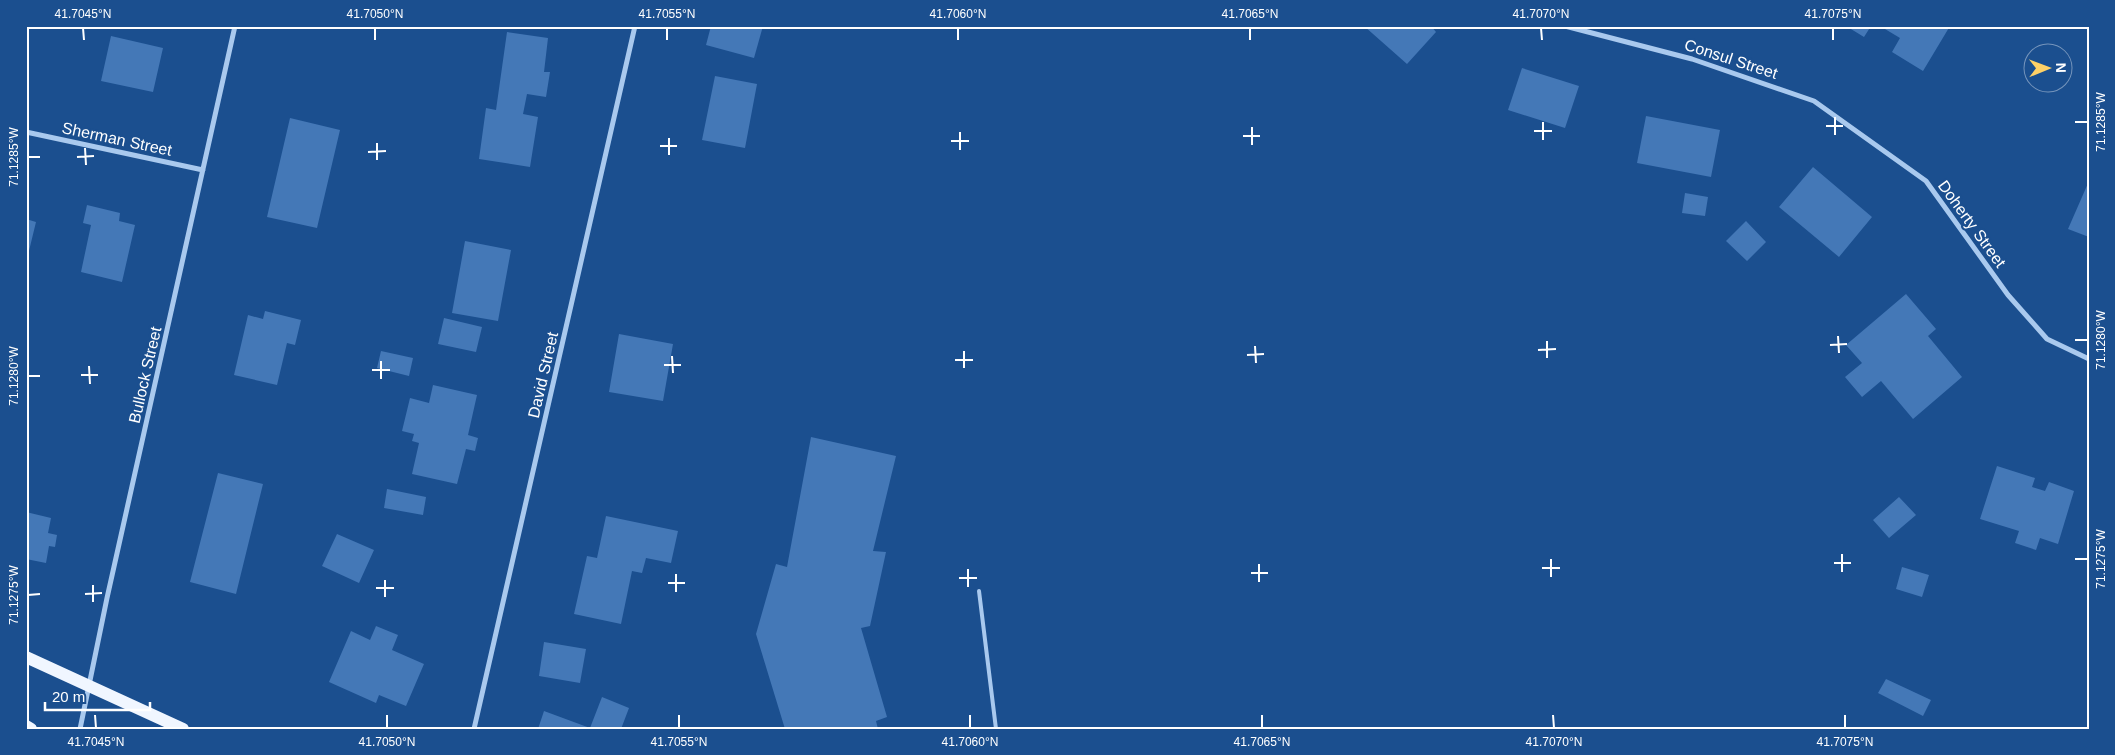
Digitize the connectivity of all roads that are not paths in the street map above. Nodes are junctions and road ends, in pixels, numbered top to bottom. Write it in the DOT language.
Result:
graph roads {
  1 [pos="235,26"];
  2 [pos="635,26"];
  3 [pos="1566,26"];
  4 [pos="1800,96"];
  5 [pos="26,132"];
  6 [pos="203,170"];
  7 [pos="2089,359"];
  8 [pos="979,591"];
  9 [pos="26,657"];
  10 [pos="89,686"];
  11 [pos="26,726"];
  12 [pos="32,729"];
  13 [pos="80,729"];
  14 [pos="183,729"];
  15 [pos="474,729"];
  16 [pos="996,729"];
  1 -- 6 [label="street, Bullock Street"];
  2 -- 15 [label="street, David Street"];
  3 -- 4 [label="street, Consul Street"];
  4 -- 7 [label="street, Doherty Street"];
  5 -- 6 [label="street, Sherman Street"];
  6 -- 10 [label="street, Bullock Street"];
  8 -- 16 [label="lane"];
  9 -- 10 [label="main road"];
  10 -- 13 [label="street, Bullock Street"];
  10 -- 14 [label="main road"];
  11 -- 12 [label="main road"];
}
